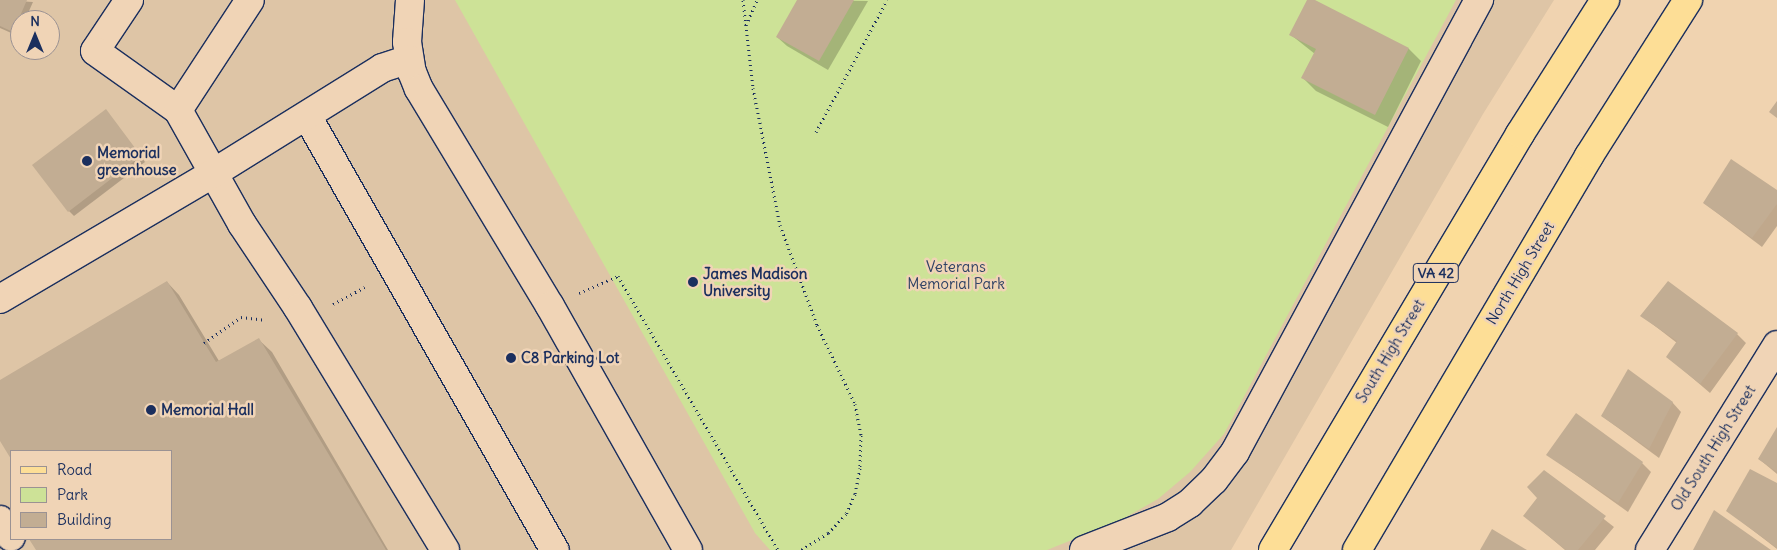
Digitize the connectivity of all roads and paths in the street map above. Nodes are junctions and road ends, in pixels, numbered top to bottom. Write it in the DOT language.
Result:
graph roads {
  1 [pos="129,0"];
  2 [pos="250,0"];
  3 [pos="410,0"];
  4 [pos="742,0"];
  5 [pos="757,0"];
  6 [pos="886,0"];
  7 [pos="1478,0"];
  8 [pos="1604,0"];
  9 [pos="1688,0"];
  10 [pos="746,26"];
  11 [pos="409,59"];
  12 [pos="178,110"];
  13 [pos="307,116"];
  14 [pos="816,132"];
  15 [pos="212,174"];
  16 [pos="395,271"];
  17 [pos="0,299"];
  18 [pos="550,306"];
  19 [pos="305,320"];
  20 [pos="204,343"];
  21 [pos="1777,345"];
  22 [pos="0,520"];
  23 [pos="10,535"];
  24 [pos="445,550"];
  25 [pos="555,550"];
  26 [pos="688,550"];
  27 [pos="778,550"];
  28 [pos="801,550"];
  29 [pos="1084,550"];
  30 [pos="1273,550"];
  31 [pos="1358,550"];
  32 [pos="1650,550"];
  1 -- 12 [label="street"];
  2 -- 12 [label="street"];
  3 -- 11 [label="street"];
  4 -- 10 [label="path"];
  5 -- 10 [label="path"];
  6 -- 14 [label="path"];
  7 -- 29 [label="street"];
  8 -- 30 [label="main road, South High Street / VA 42"];
  9 -- 31 [label="main road, North High Street"];
  10 -- 28 [label="path"];
  11 -- 13 [label="street"];
  11 -- 18 [label="street"];
  12 -- 15 [label="street"];
  13 -- 15 [label="street"];
  13 -- 16 [label="street"];
  15 -- 17 [label="street"];
  15 -- 19 [label="street"];
  16 -- 19 [label="path"];
  16 -- 25 [label="street"];
  18 -- 26 [label="street"];
  18 -- 27 [label="path"];
  19 -- 20 [label="path"];
  19 -- 24 [label="street"];
  21 -- 32 [label="street, Old South High Street"];
  22 -- 23 [label="street"];
}
